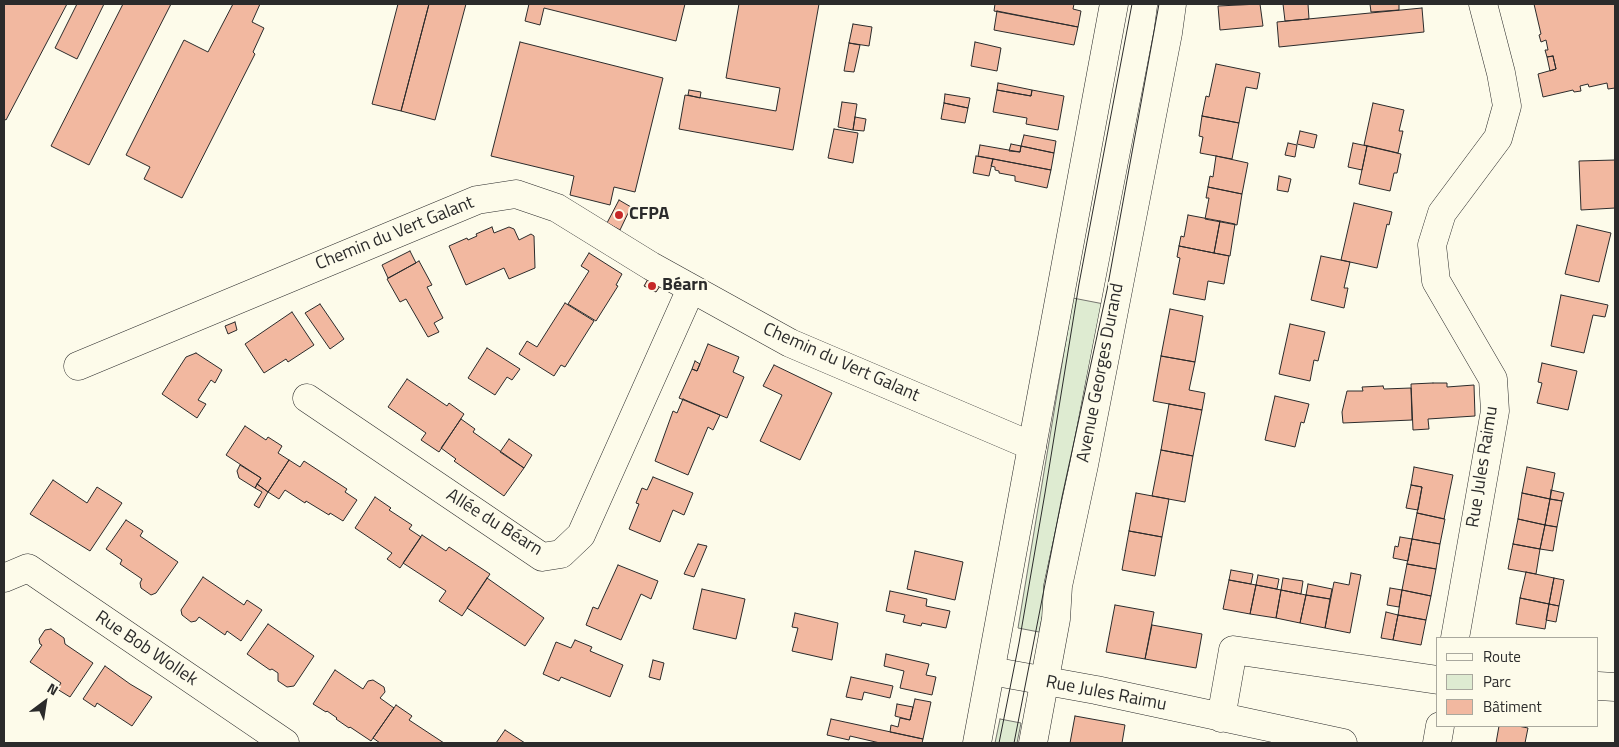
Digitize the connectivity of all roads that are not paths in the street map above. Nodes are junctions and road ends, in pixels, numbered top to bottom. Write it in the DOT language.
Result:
graph roads {
  1 [pos="1114,4"];
  2 [pos="1172,4"];
  3 [pos="1483,4"];
  4 [pos="691,289"];
  5 [pos="78,366"];
  6 [pos="307,398"];
  7 [pos="1032,446"];
  8 [pos="4,578"];
  9 [pos="1455,637"];
  10 [pos="991,671"];
  11 [pos="1436,680"];
  12 [pos="1044,681"];
  13 [pos="1599,686"];
  14 [pos="1615,686"];
  15 [pos="1221,718"];
  16 [pos="1440,727"];
  17 [pos="285,743"];
  18 [pos="977,743"];
  19 [pos="1033,743"];
  20 [pos="1343,743"];
  21 [pos="1437,743"];
  1 -- 7 [label="street"];
  2 -- 12 [label="street, Avenue Georges Durand"];
  3 -- 9 [label="street, Rue Jules Raimu"];
  4 -- 5 [label="street, Chemin du Vert Galant"];
  4 -- 6 [label="street, Allée du Béarn"];
  4 -- 7 [label="street, Chemin du Vert Galant"];
  7 -- 10 [label="street"];
  8 -- 17 [label="street, Rue Bob Wollek"];
  10 -- 12 [label="street, Rue Jules Raimu"];
  10 -- 18 [label="street"];
  11 -- 15 [label="street"];
  12 -- 15 [label="street, Rue Jules Raimu"];
  12 -- 19 [label="street, Avenue Georges Durand"];
  13 -- 14 [label="street"];
  15 -- 20 [label="street, Rue Jules Raimu"];
  16 -- 21 [label="street"];
}
